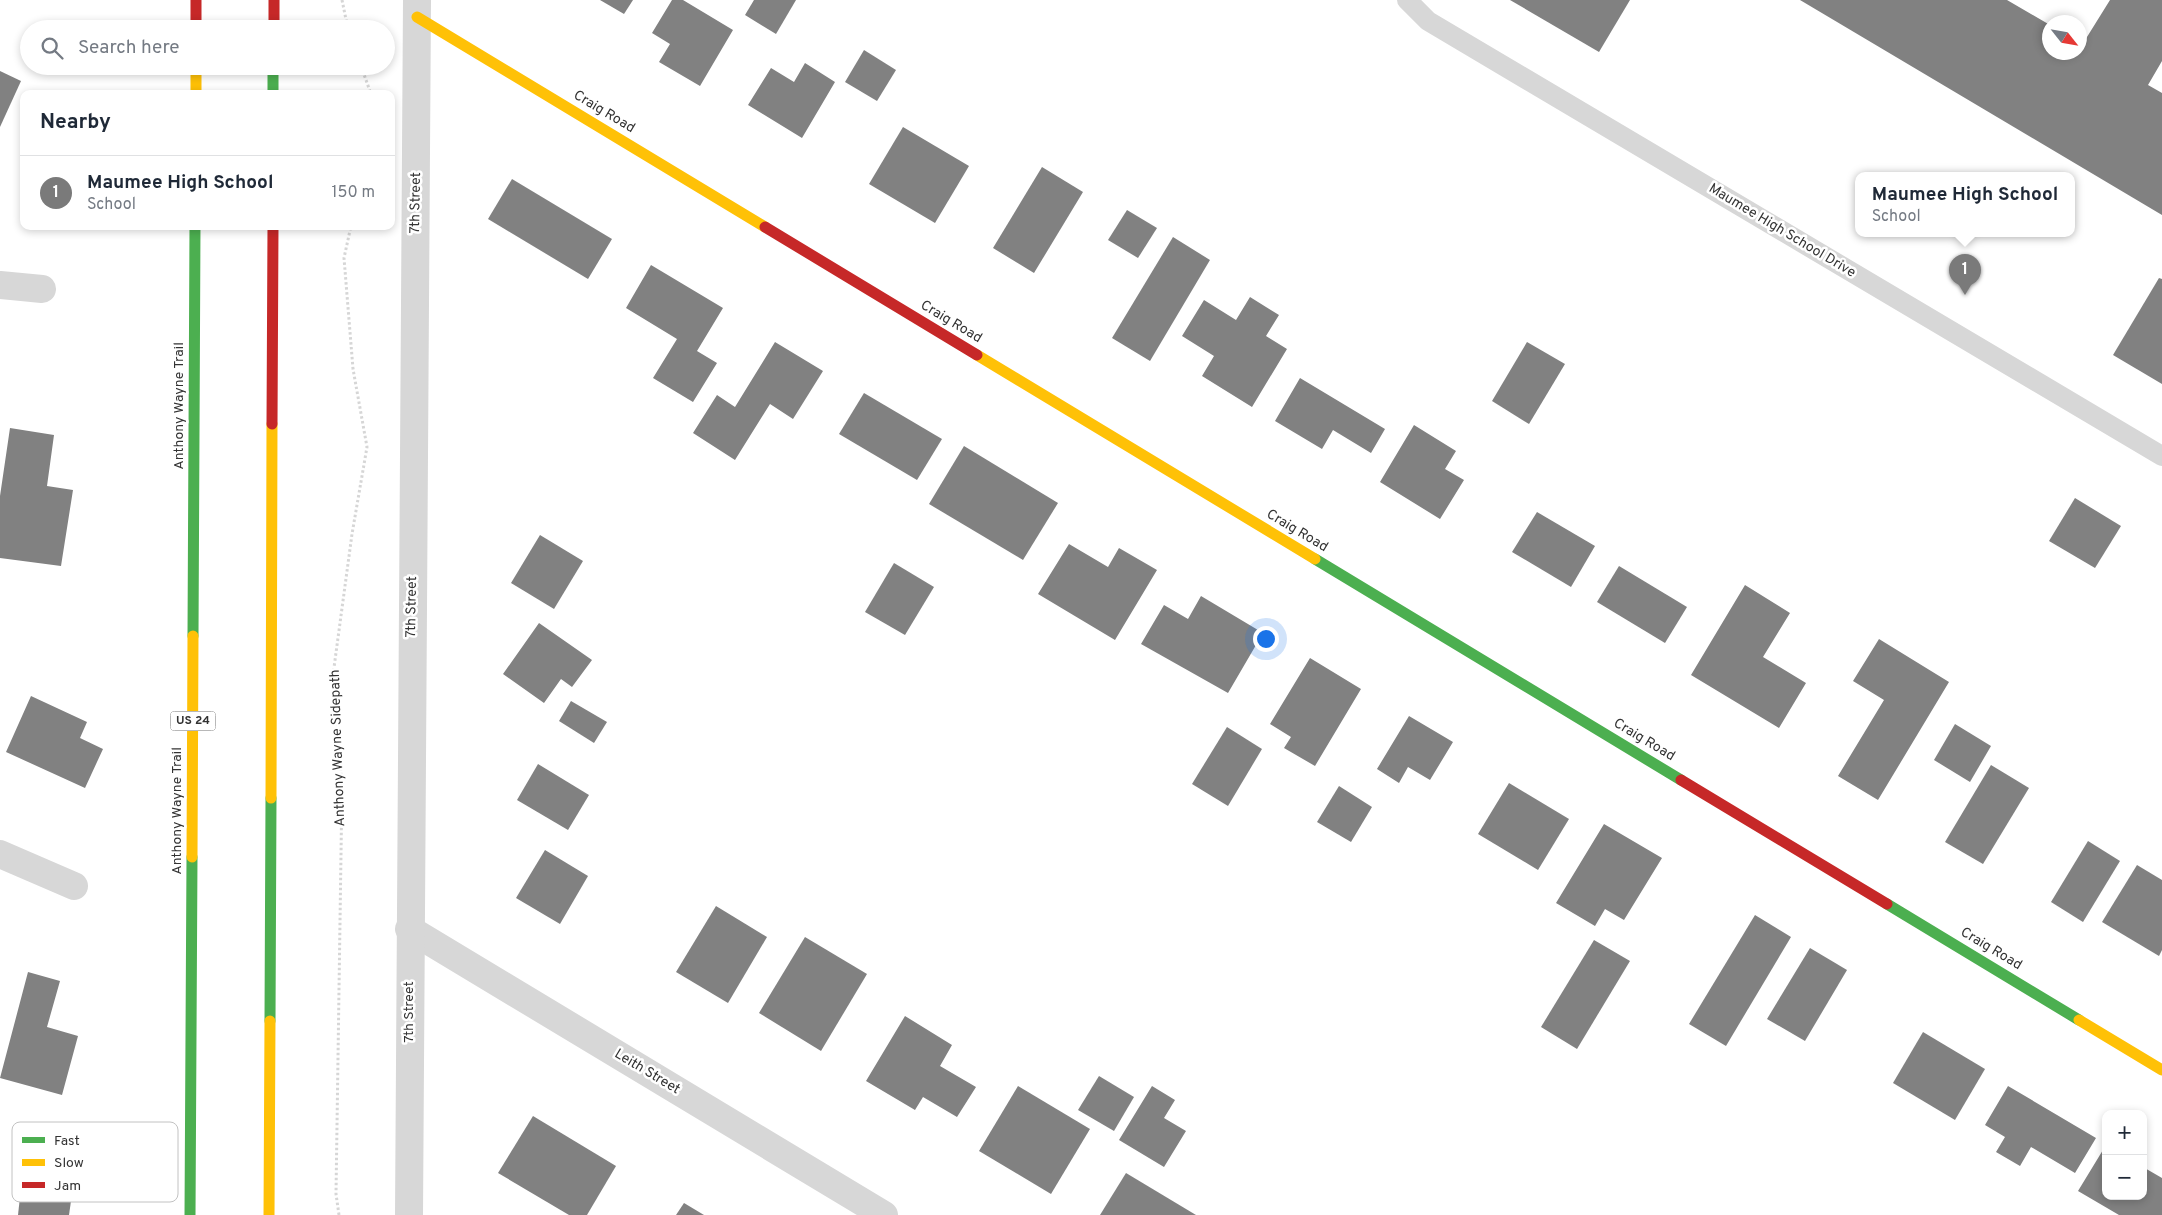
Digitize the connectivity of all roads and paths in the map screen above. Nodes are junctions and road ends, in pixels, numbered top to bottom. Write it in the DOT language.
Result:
graph roads {
  1 [pos="196,0"];
  2 [pos="274,0"];
  3 [pos="342,0"];
  4 [pos="1407,0"];
  5 [pos="417,9"];
  6 [pos="196,20"];
  7 [pos="274,20"];
  8 [pos="346,20"];
  9 [pos="196,75"];
  10 [pos="274,75"];
  11 [pos="364,75"];
  12 [pos="196,90"];
  13 [pos="273,90"];
  14 [pos="370,90"];
  15 [pos="195,230"];
  16 [pos="273,230"];
  17 [pos="350,230"];
  18 [pos="0,285"];
  19 [pos="42,289"];
  20 [pos="2162,456"];
  21 [pos="0,854"];
  22 [pos="74,886"];
  23 [pos="409,929"];
  24 [pos="2162,1070"];
  25 [pos="190,1215"];
  26 [pos="269,1215"];
  27 [pos="339,1215"];
  28 [pos="409,1215"];
  29 [pos="884,1215"];
  1 -- 6 [label="main road"];
  2 -- 7 [label="main road"];
  3 -- 8 [label="path"];
  4 -- 20 [label="lane, Maumee High School Drive"];
  5 -- 23 [label="street, 7th Street"];
  5 -- 24 [label="main road, Craig Road"];
  9 -- 12 [label="main road"];
  10 -- 13 [label="main road"];
  11 -- 14 [label="path"];
  15 -- 25 [label="main road, Anthony Wayne Trail / US 24"];
  16 -- 26 [label="main road"];
  17 -- 27 [label="path, Anthony Wayne Sidepath"];
  18 -- 19 [label="street"];
  21 -- 22 [label="street"];
  23 -- 28 [label="street, 7th Street"];
  23 -- 29 [label="street, Leith Street"];
}
